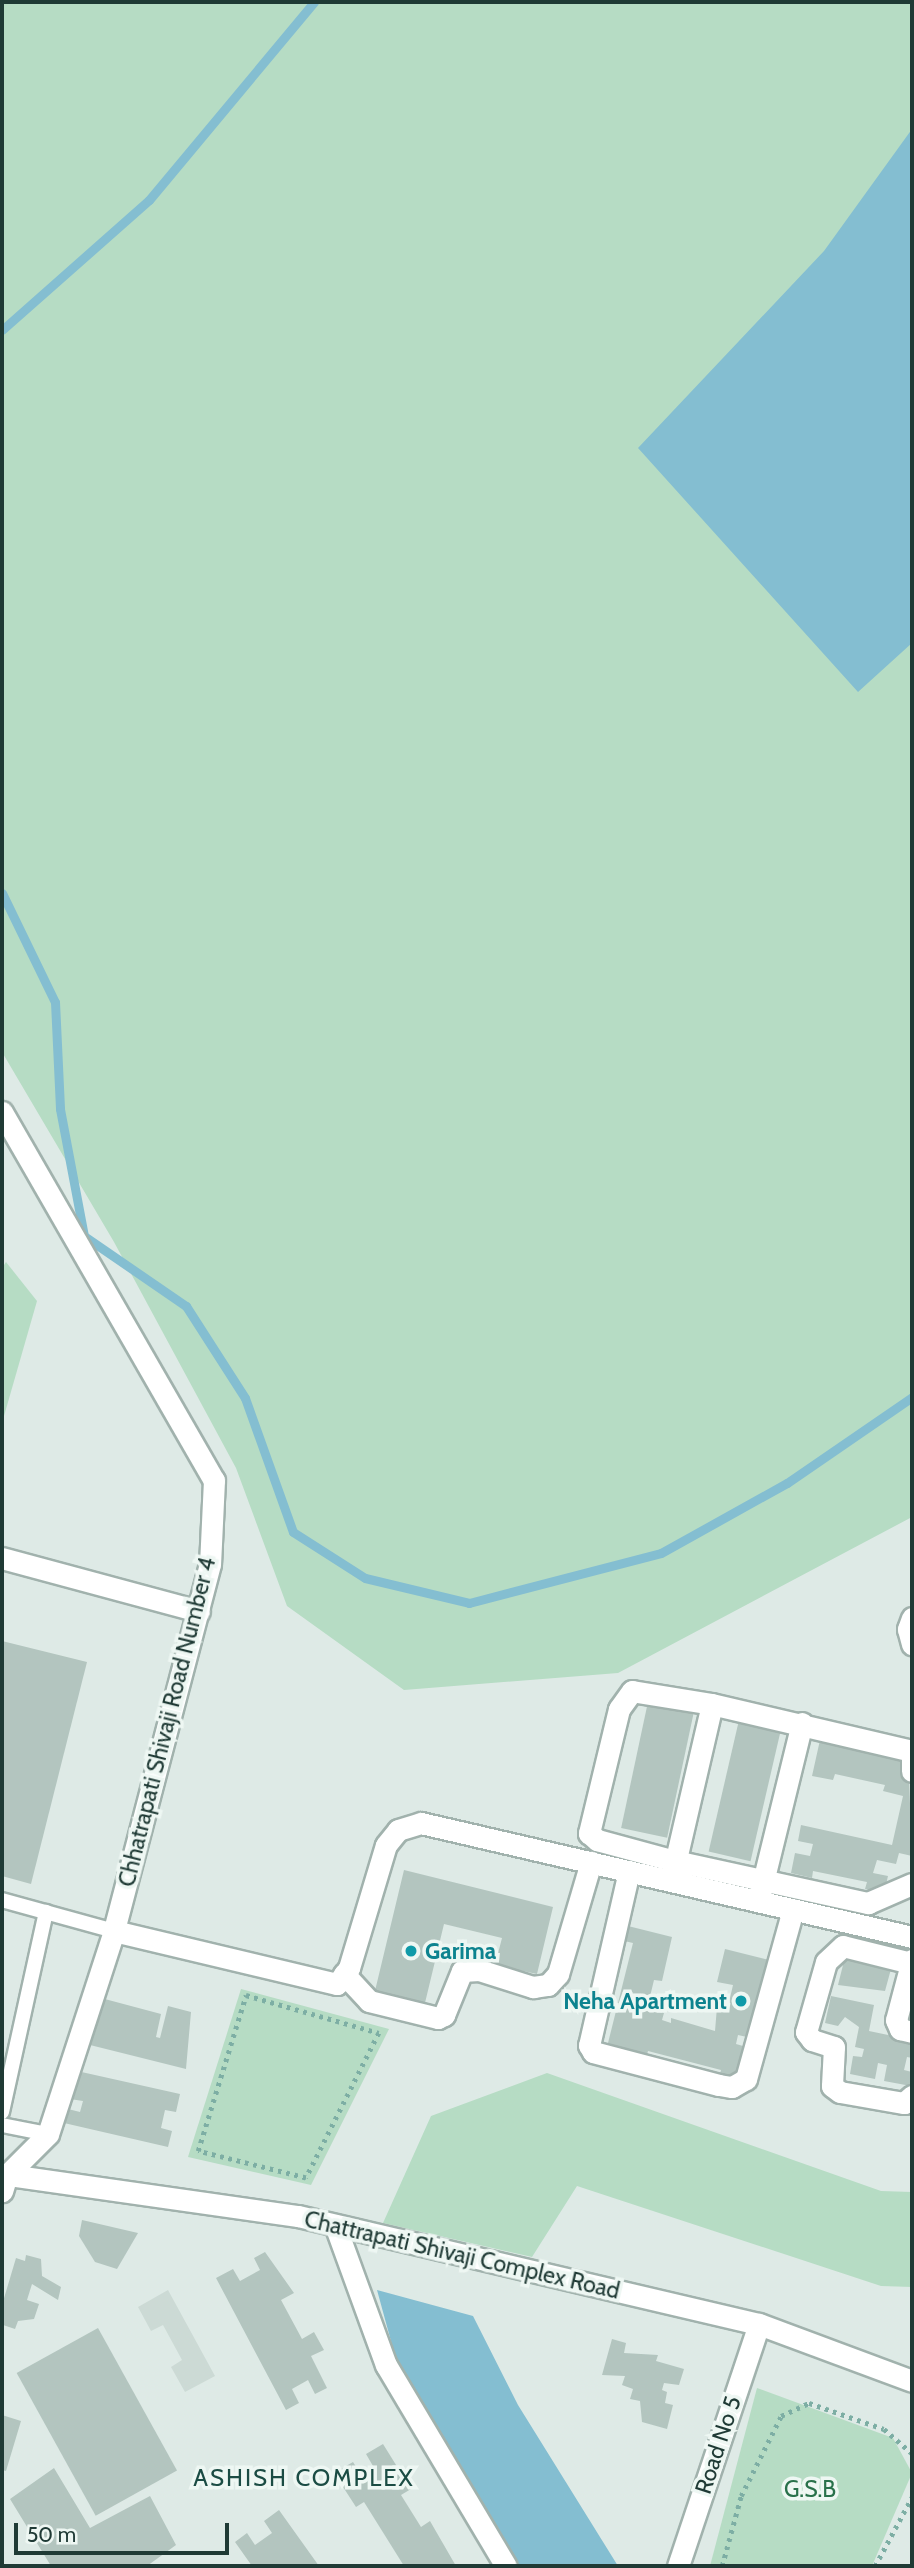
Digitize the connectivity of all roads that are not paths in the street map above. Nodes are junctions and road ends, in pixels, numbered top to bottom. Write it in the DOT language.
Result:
graph roads {
  1 [pos="2,1112"];
  2 [pos="2,1558"];
  3 [pos="199,1611"];
  4 [pos="912,1618"];
  5 [pos="912,1644"];
  6 [pos="712,1704"];
  7 [pos="802,1723"];
  8 [pos="912,1751"];
  9 [pos="912,1758"];
  10 [pos="912,1772"];
  11 [pos="591,1863"];
  12 [pos="629,1871"];
  13 [pos="673,1871"];
  14 [pos="912,1884"];
  15 [pos="761,1891"];
  16 [pos="2,1900"];
  17 [pos="793,1909"];
  18 [pos="46,1912"];
  19 [pos="114,1931"];
  20 [pos="912,1937"];
  21 [pos="912,1962"];
  22 [pos="344,1974"];
  23 [pos="912,2032"];
  24 [pos="912,2096"];
  25 [pos="2,2112"];
  26 [pos="2,2126"];
  27 [pos="48,2134"];
  28 [pos="4,2180"];
  29 [pos="335,2225"];
  30 [pos="758,2324"];
  31 [pos="912,2381"];
  32 [pos="506,2566"];
  33 [pos="678,2566"];
  1 -- 3 [label="street, Chhatrapati Shivaji Road Number 4"];
  2 -- 3 [label="street"];
  3 -- 19 [label="street, Chhatrapati Shivaji Road Number 4"];
  4 -- 5 [label="street"];
  6 -- 7 [label="street"];
  6 -- 13 [label="street"];
  6 -- 13 [label="street"];
  7 -- 8 [label="street"];
  7 -- 15 [label="street"];
  9 -- 10 [label="street"];
  11 -- 12 [label="street"];
  11 -- 22 [label="street"];
  11 -- 22 [label="street"];
  12 -- 13 [label="street"];
  12 -- 17 [label="street"];
  13 -- 15 [label="street"];
  14 -- 15 [label="street"];
  15 -- 17 [label="street"];
  16 -- 18 [label="lane"];
  17 -- 20 [label="street"];
  18 -- 19 [label="lane"];
  18 -- 25 [label="lane"];
  19 -- 22 [label="street"];
  19 -- 27 [label="street, Chhatrapati Shivaji Road Number 4"];
  21 -- 23 [label="street"];
  21 -- 24 [label="street"];
  26 -- 27 [label="lane"];
  27 -- 28 [label="street, Chhatrapati Shivaji Road Number 4"];
  28 -- 29 [label="street, Chattrapati Shivaji Complex Road"];
  29 -- 30 [label="street, Chattrapati Shivaji Complex Road"];
  29 -- 32 [label="street"];
  30 -- 31 [label="street, Chattrapati Shivaji Complex Road"];
  30 -- 33 [label="street, Road No 5"];
}
